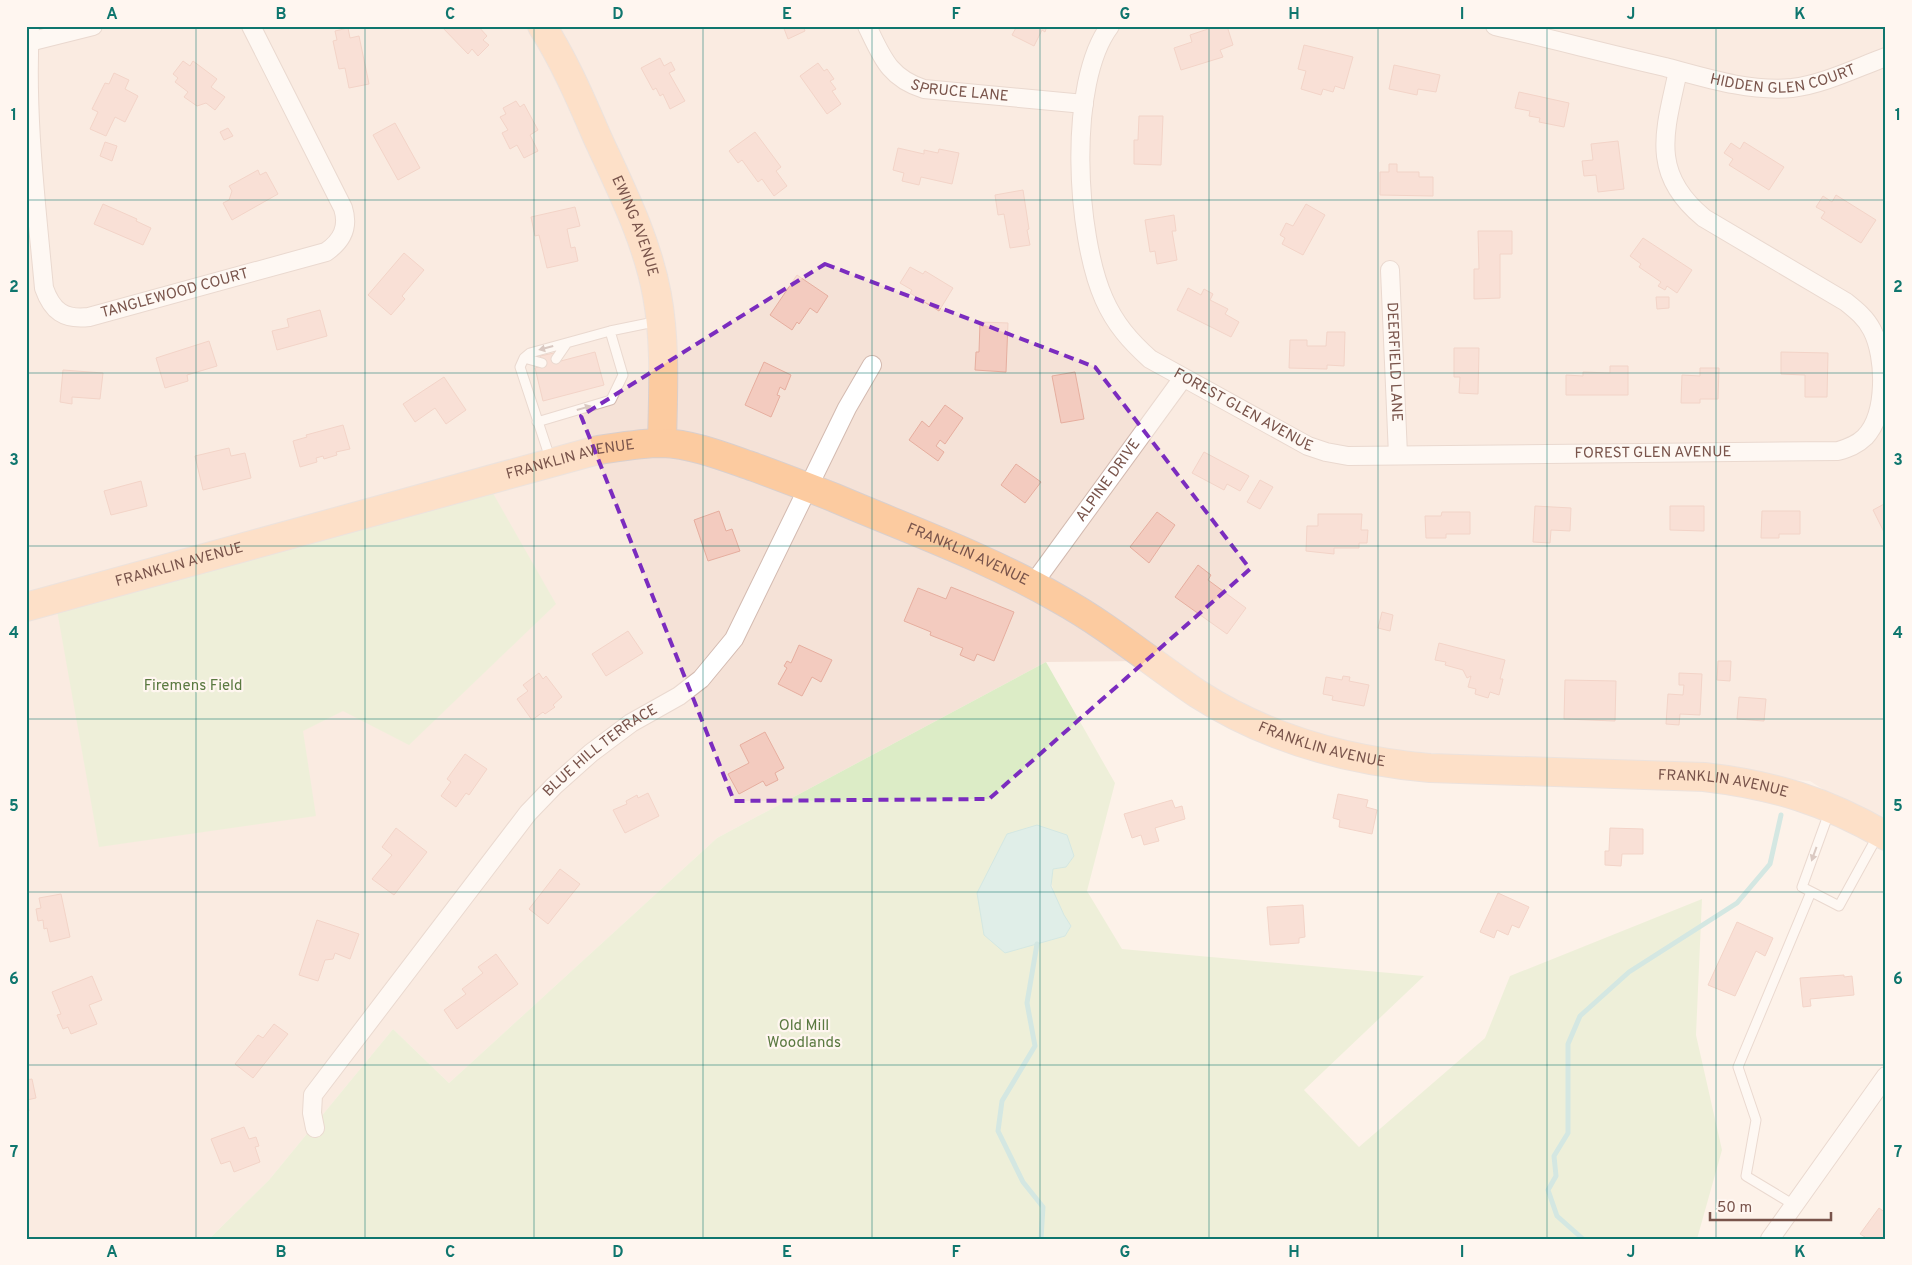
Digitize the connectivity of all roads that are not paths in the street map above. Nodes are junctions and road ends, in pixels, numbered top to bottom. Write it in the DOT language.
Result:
graph roads {
  1 [pos="93,26"];
  2 [pos="251,26"];
  3 [pos="542,26"];
  4 [pos="867,26"];
  5 [pos="1110,26"];
  6 [pos="1495,26"];
  7 [pos="1520,29"];
  8 [pos="30,34"];
  9 [pos="1886,57"];
  10 [pos="1678,71"];
  11 [pos="1084,104"];
  12 [pos="1390,270"];
  13 [pos="660,321"];
  14 [pos="610,331"];
  15 [pos="567,343"];
  16 [pos="524,358"];
  17 [pos="556,359"];
  18 [pos="542,363"];
  19 [pos="872,365"];
  20 [pos="1183,378"];
  21 [pos="537,422"];
  22 [pos="662,443"];
  23 [pos="1398,455"];
  24 [pos="551,463"];
  25 [pos="807,487"];
  26 [pos="1033,584"];
  27 [pos="26,607"];
  28 [pos="1831,808"];
  29 [pos="1883,834"];
  30 [pos="1811,892"];
  31 [pos="1886,1076"];
  32 [pos="315,1128"];
  33 [pos="1794,1205"];
  34 [pos="1770,1239"];
  1 -- 8 [label="street"];
  2 -- 8 [label="street, TANGLEWOOD COURT"];
  3 -- 13 [label="main road, EWING AVENUE"];
  4 -- 11 [label="street, SPRUCE LANE"];
  5 -- 11 [label="street, FOREST GLEN AVENUE"];
  6 -- 7 [label="street"];
  7 -- 10 [label="street"];
  9 -- 10 [label="street, HIDDEN GLEN COURT"];
  10 -- 23 [label="street, FOREST GLEN AVENUE"];
  11 -- 20 [label="street, FOREST GLEN AVENUE"];
  12 -- 23 [label="street, DEERFIELD LANE"];
  13 -- 14 [label="lane"];
  13 -- 22 [label="main road, EWING AVENUE"];
  14 -- 15 [label="lane"];
  21 -- 14 [label="lane, one-way"];
  15 -- 16 [label="lane, one-way"];
  15 -- 17 [label="lane"];
  16 -- 18 [label="lane"];
  16 -- 21 [label="lane"];
  19 -- 25 [label="street, BLUE HILL TERRACE"];
  20 -- 23 [label="street, FOREST GLEN AVENUE"];
  20 -- 26 [label="street, ALPINE DRIVE"];
  21 -- 24 [label="lane"];
  22 -- 24 [label="main road, FRANKLIN AVENUE"];
  22 -- 25 [label="main road, FRANKLIN AVENUE"];
  24 -- 27 [label="main road, FRANKLIN AVENUE"];
  25 -- 26 [label="main road, FRANKLIN AVENUE"];
  25 -- 32 [label="street, BLUE HILL TERRACE"];
  26 -- 28 [label="main road, FRANKLIN AVENUE"];
  28 -- 29 [label="main road, FRANKLIN AVENUE"];
  28 -- 30 [label="lane, one-way"];
  29 -- 30 [label="lane"];
  30 -- 33 [label="lane"];
  31 -- 33 [label="street"];
  33 -- 34 [label="street"];
}
